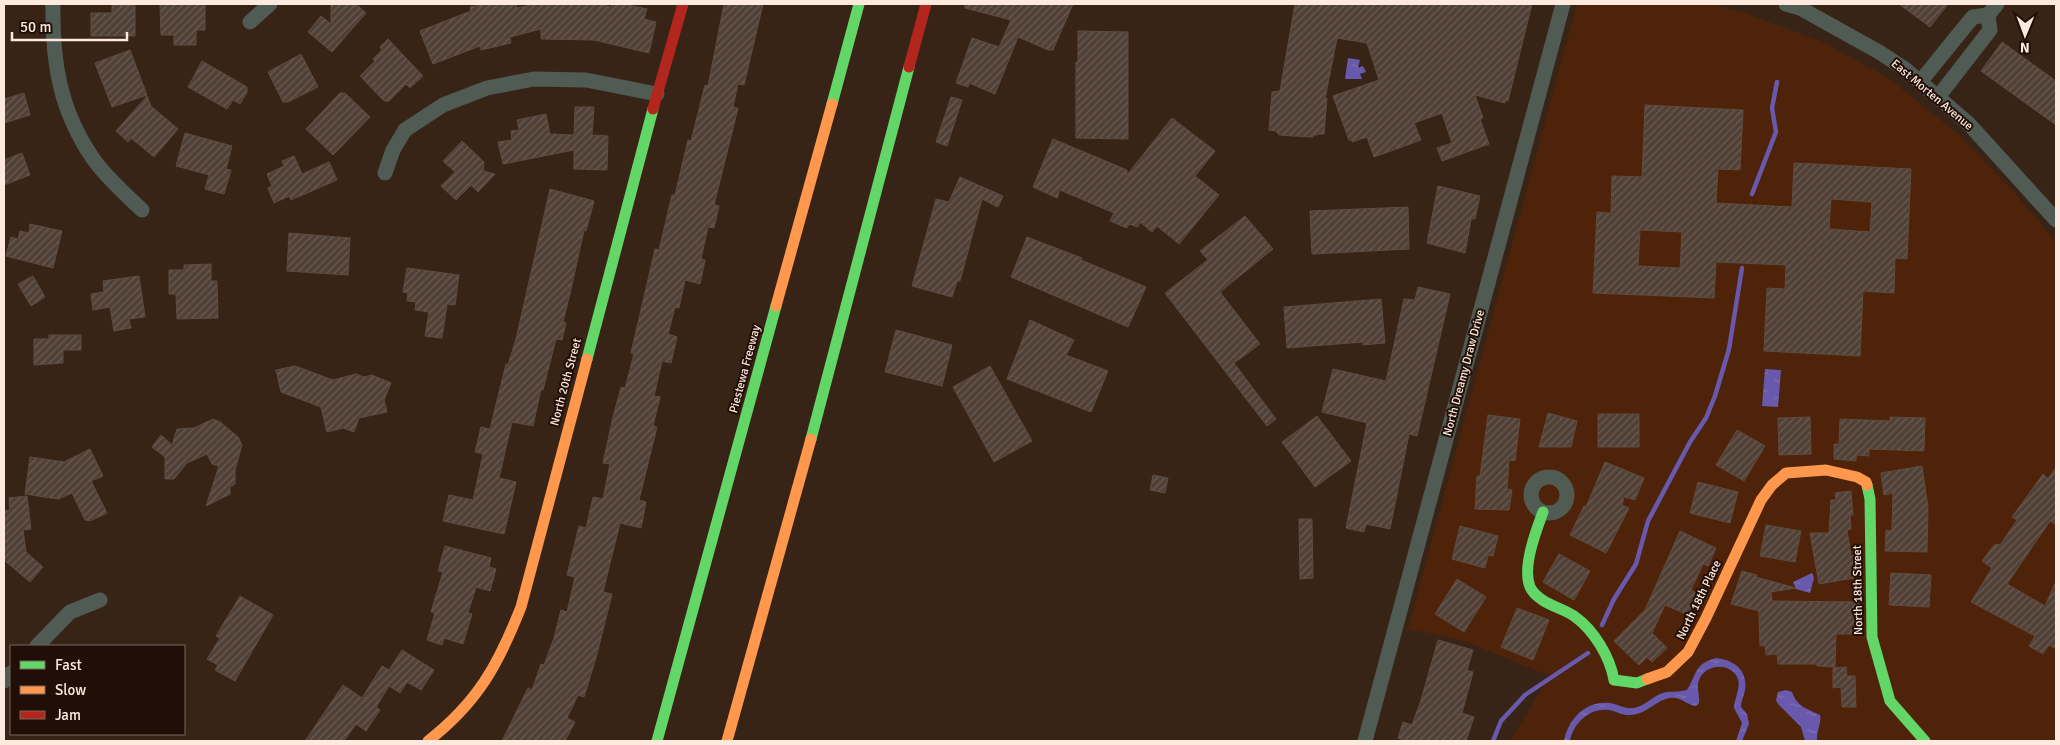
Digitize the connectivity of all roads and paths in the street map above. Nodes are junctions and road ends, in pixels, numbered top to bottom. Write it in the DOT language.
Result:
graph roads {
  1 [pos="53,4"];
  2 [pos="270,4"];
  3 [pos="684,4"];
  4 [pos="859,4"];
  5 [pos="926,4"];
  6 [pos="1563,4"];
  7 [pos="1786,4"];
  8 [pos="1992,9"];
  9 [pos="250,22"];
  10 [pos="1920,82"];
  11 [pos="657,94"];
  12 [pos="1938,97"];
  13 [pos="385,173"];
  14 [pos="142,210"];
  15 [pos="2056,219"];
  16 [pos="1772,485"];
  17 [pos="1543,512"];
  18 [pos="100,600"];
  19 [pos="38,645"];
  20 [pos="428,741"];
  21 [pos="657,741"];
  22 [pos="727,741"];
  23 [pos="1365,741"];
  24 [pos="1925,741"];
  1 -- 14 [label="street"];
  2 -- 9 [label="street"];
  3 -- 11 [label="main road, North 20th Street"];
  4 -- 21 [label="main road, Piestewa Freeway"];
  5 -- 22 [label="main road"];
  6 -- 23 [label="street, North Dreamy Draw Drive"];
  7 -- 10 [label="street, East Morten Avenue"];
  8 -- 10 [label="street"];
  8 -- 12 [label="street"];
  10 -- 12 [label="street, East Morten Avenue"];
  11 -- 13 [label="street"];
  11 -- 20 [label="main road, North 20th Street"];
  12 -- 15 [label="street, East Morten Avenue"];
  16 -- 17 [label="main road, North 18th Place"];
  16 -- 24 [label="main road, North 18th Street"];
  18 -- 19 [label="street"];
}
